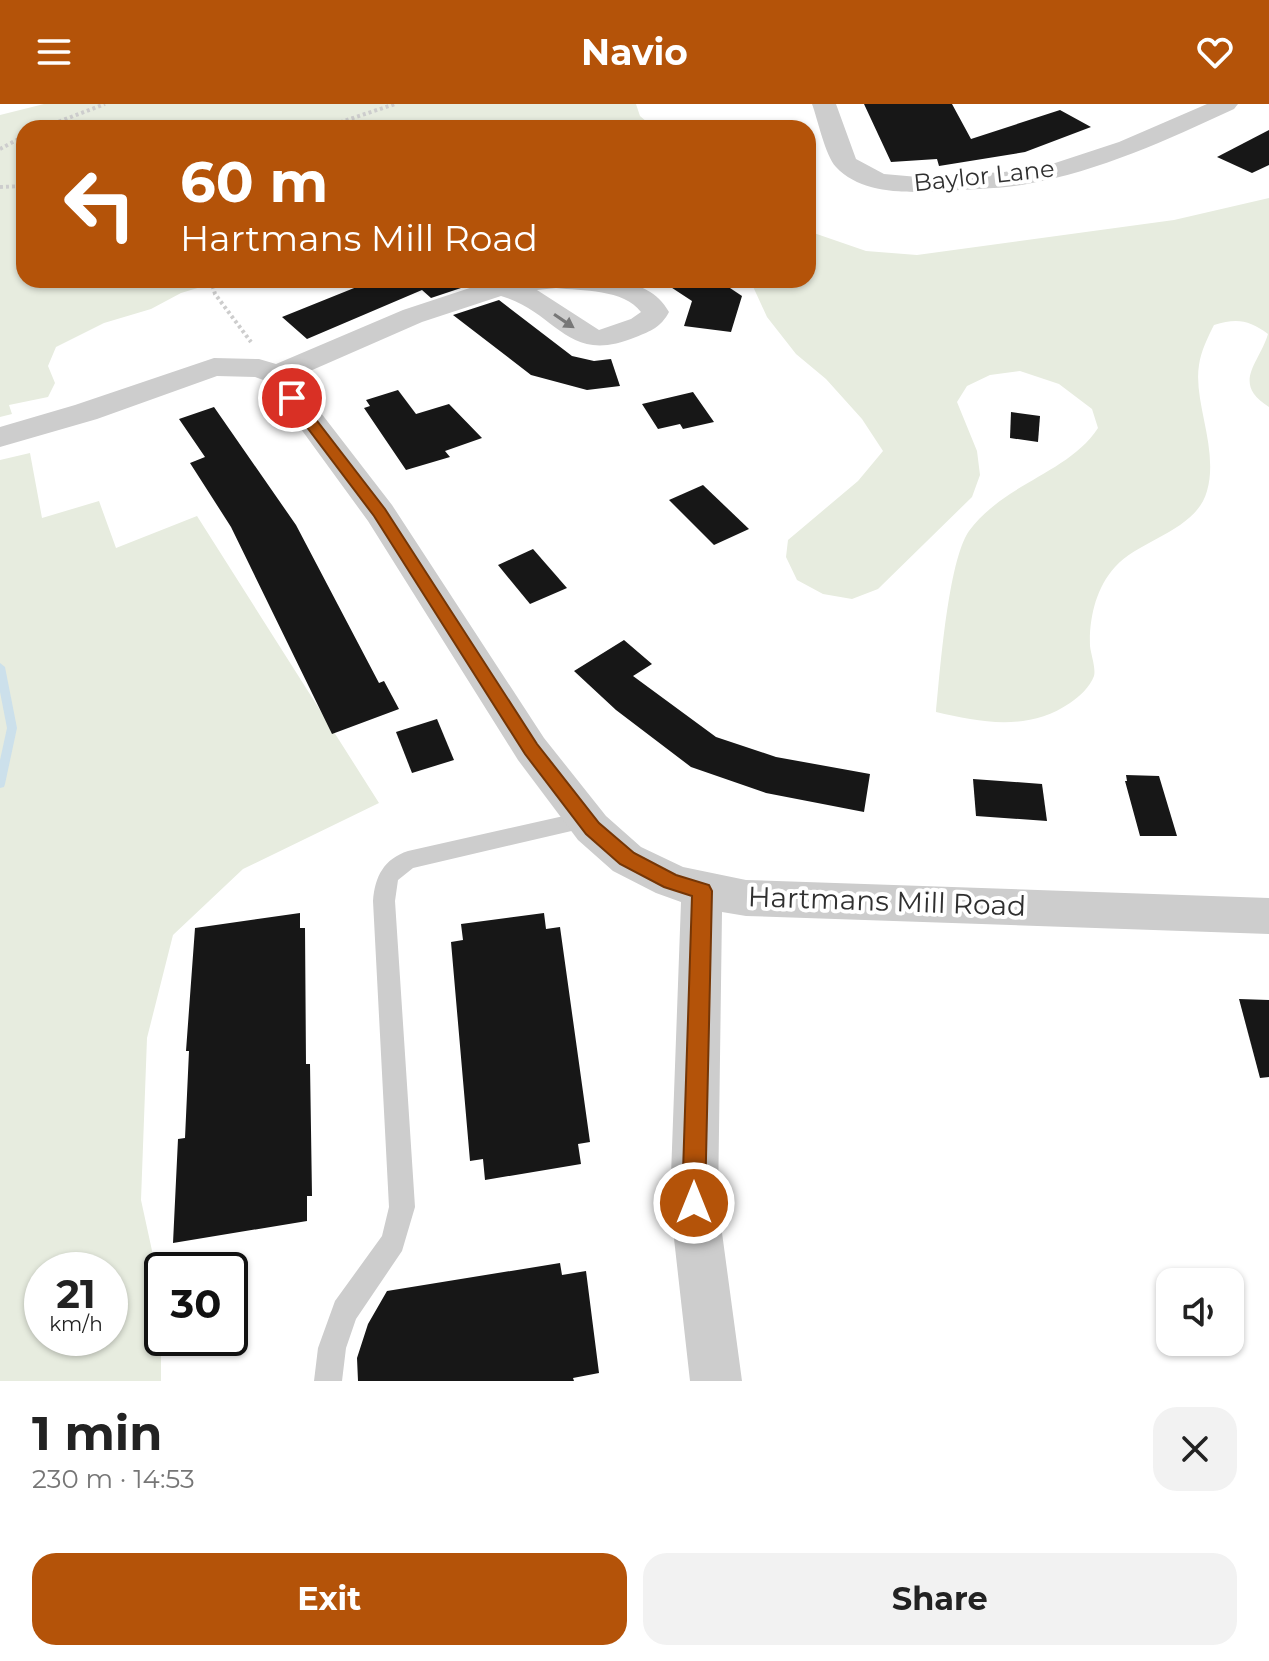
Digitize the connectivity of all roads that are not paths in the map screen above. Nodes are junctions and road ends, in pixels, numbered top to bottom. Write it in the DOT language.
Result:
graph roads {
  1 [pos="824,104"];
  2 [pos="1226,104"];
  3 [pos="492,288"];
  4 [pos="500,288"];
  5 [pos="608,288"];
  6 [pos="276,375"];
  7 [pos="0,437"];
  8 [pos="586,820"];
  9 [pos="702,891"];
  10 [pos="1269,916"];
  11 [pos="328,1381"];
  12 [pos="716,1381"];
  1 -- 2 [label="street, Baylor Lane"];
  3 -- 6 [label="street"];
  4 -- 5 [label="street, one-way"];
  6 -- 7 [label="street"];
  6 -- 8 [label="street, Hartmans Mill Road"];
  8 -- 9 [label="street, Hartmans Mill Road"];
  8 -- 11 [label="lane"];
  9 -- 10 [label="street, Hartmans Mill Road"];
  9 -- 12 [label="street"];
}
